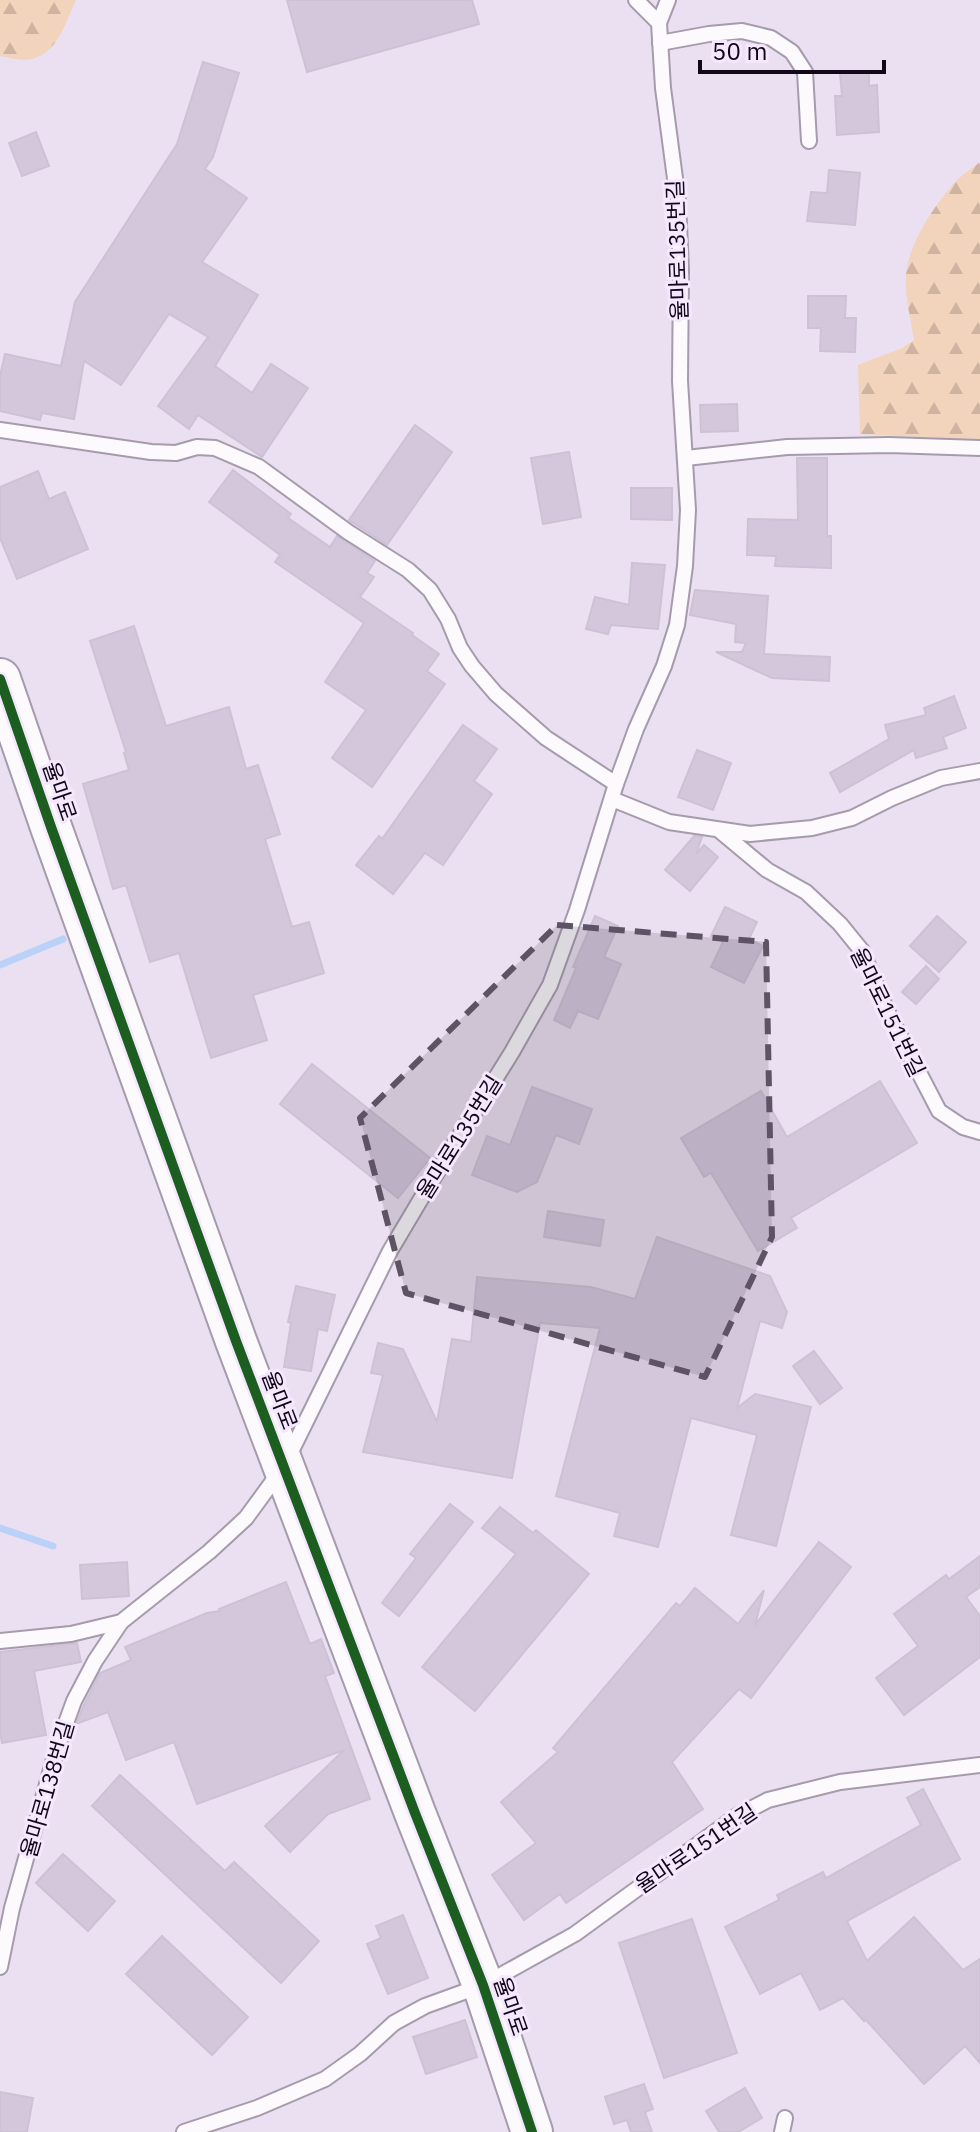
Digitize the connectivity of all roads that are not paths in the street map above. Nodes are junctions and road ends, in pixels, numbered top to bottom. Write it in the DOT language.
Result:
graph roads {
  1 [pos="636,0"];
  2 [pos="668,0"];
  3 [pos="659,23"];
  4 [pos="660,43"];
  5 [pos="809,141"];
  6 [pos="0,430"];
  7 [pos="980,448"];
  8 [pos="686,458"];
  9 [pos="0,679"];
  10 [pos="980,771"];
  11 [pos="616,784"];
  12 [pos="612,799"];
  13 [pos="719,830"];
  14 [pos="980,1132"];
  15 [pos="284,1466"];
  16 [pos="121,1622"];
  17 [pos="0,1641"];
  18 [pos="980,1765"];
  19 [pos="0,1967"];
  20 [pos="483,1985"];
  21 [pos="184,2132"];
  22 [pos="532,2132"];
  1 -- 3 [label="lane"];
  2 -- 3 [label="lane, 율마로135번길"];
  3 -- 4 [label="lane, 율마로135번길"];
  4 -- 5 [label="lane"];
  4 -- 8 [label="lane, 율마로135번길"];
  6 -- 11 [label="lane"];
  7 -- 8 [label="lane"];
  8 -- 11 [label="lane, 율마로135번길"];
  9 -- 15 [label="street, 율마로"];
  10 -- 13 [label="lane"];
  11 -- 12 [label="lane, 율마로135번길"];
  12 -- 13 [label="lane"];
  12 -- 15 [label="lane, 율마로135번길"];
  13 -- 14 [label="lane, 율마로151번길"];
  15 -- 16 [label="lane, 율마로138번길"];
  15 -- 20 [label="street, 율마로"];
  16 -- 17 [label="lane, 율마로138번길"];
  16 -- 19 [label="lane, 율마로138번길"];
  18 -- 20 [label="lane, 율마로151번길"];
  20 -- 21 [label="lane, 율마로151번길"];
  20 -- 22 [label="street, 율마로"];
}
